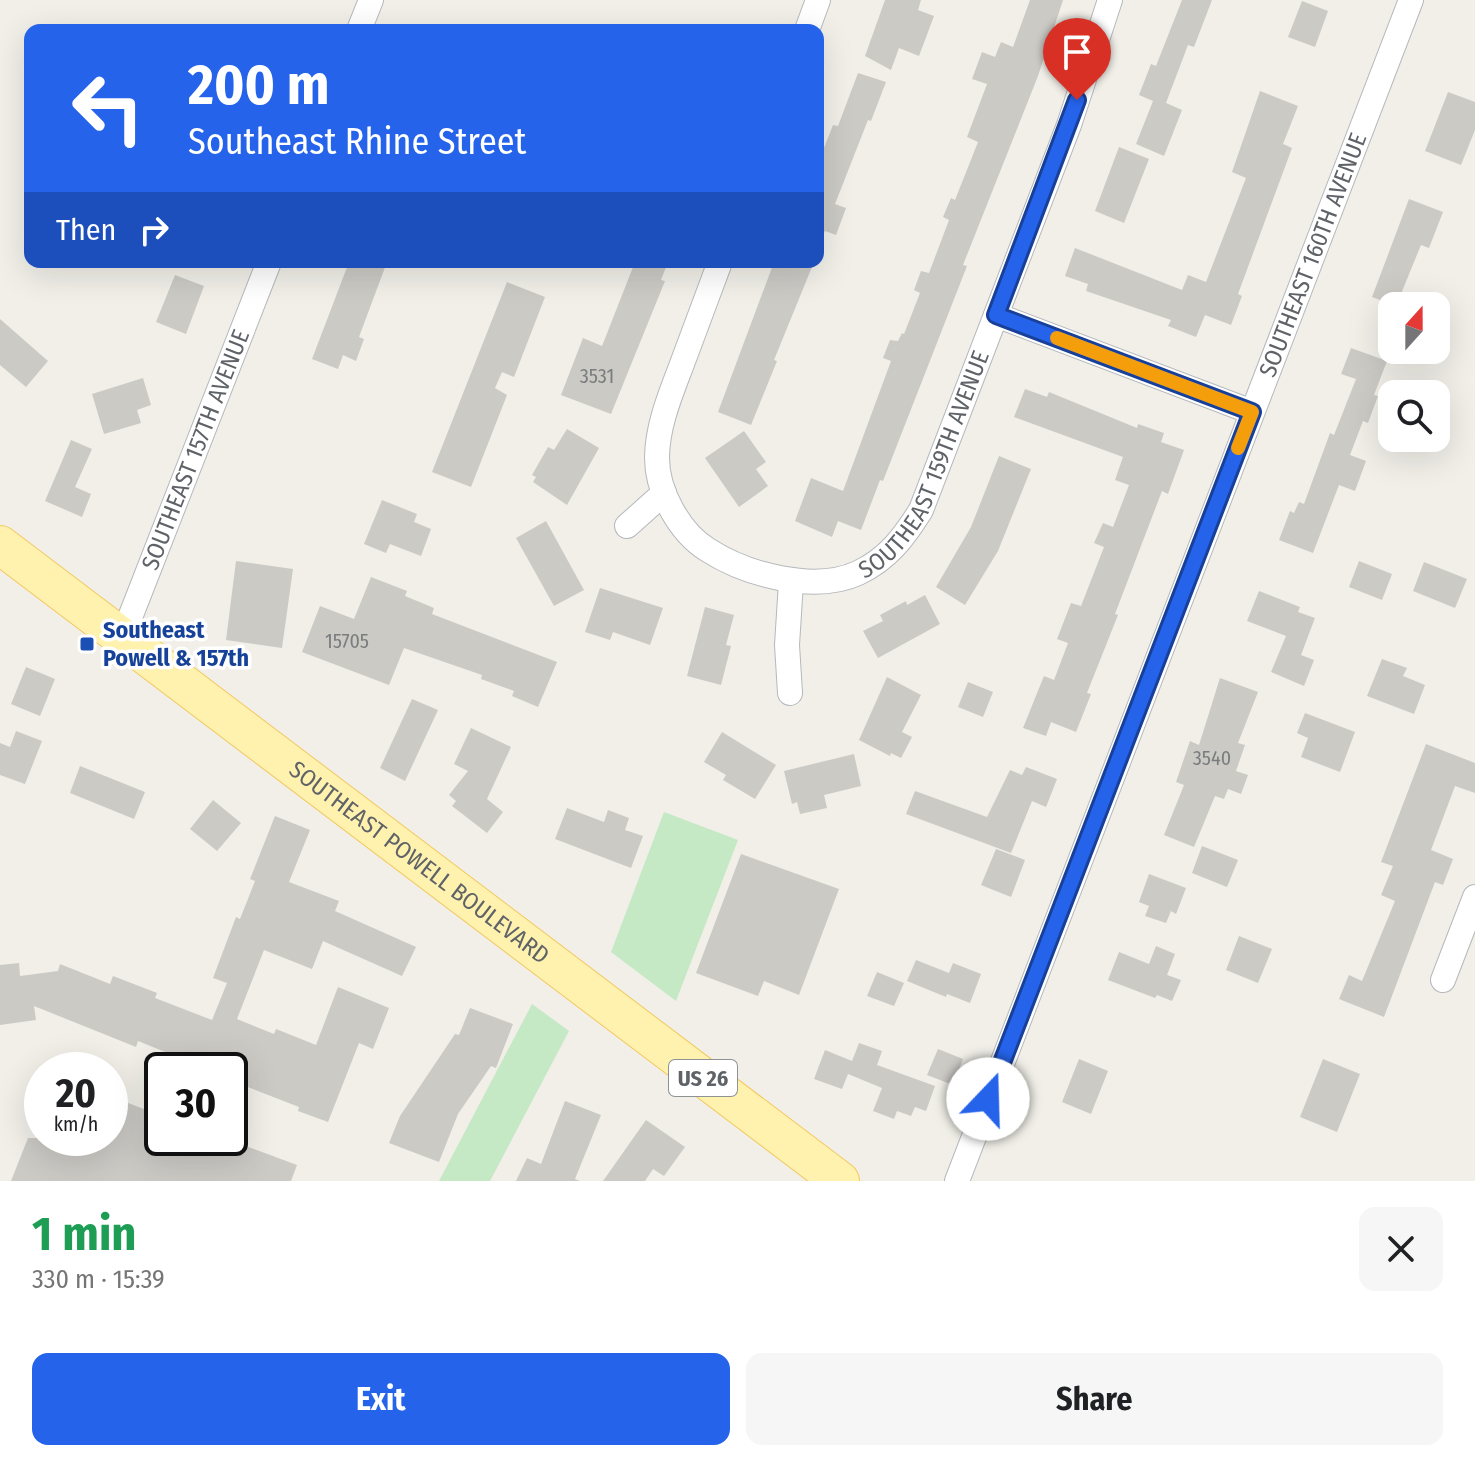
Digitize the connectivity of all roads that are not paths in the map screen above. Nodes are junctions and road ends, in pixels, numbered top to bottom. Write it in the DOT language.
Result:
graph roads {
  1 [pos="371,0"];
  2 [pos="818,0"];
  3 [pos="1110,0"];
  4 [pos="1411,0"];
  5 [pos="361,24"];
  6 [pos="809,24"];
  7 [pos="267,268"];
  8 [pos="718,268"];
  9 [pos="996,315"];
  10 [pos="1252,412"];
  11 [pos="664,493"];
  12 [pos="627,526"];
  13 [pos="0,545"];
  14 [pos="791,582"];
  15 [pos="122,638"];
  16 [pos="790,693"];
  17 [pos="1475,897"];
  18 [pos="1443,980"];
  19 [pos="840,1181"];
  20 [pos="957,1181"];
  1 -- 5 [label="street"];
  2 -- 6 [label="street"];
  3 -- 9 [label="street, SOUTHEAST 159TH AVENUE"];
  4 -- 10 [label="street, SOUTHEAST 160TH AVENUE"];
  7 -- 15 [label="street, SOUTHEAST 157TH AVENUE"];
  8 -- 11 [label="street"];
  9 -- 10 [label="street"];
  9 -- 14 [label="street, SOUTHEAST 159TH AVENUE"];
  10 -- 20 [label="street, SOUTHEAST 160TH AVENUE"];
  11 -- 12 [label="street"];
  11 -- 14 [label="street"];
  13 -- 15 [label="main road, SOUTHEAST POWELL BOULEVARD / US 26"];
  14 -- 16 [label="street"];
  15 -- 19 [label="main road, SOUTHEAST POWELL BOULEVARD / US 26"];
  17 -- 18 [label="street"];
}
